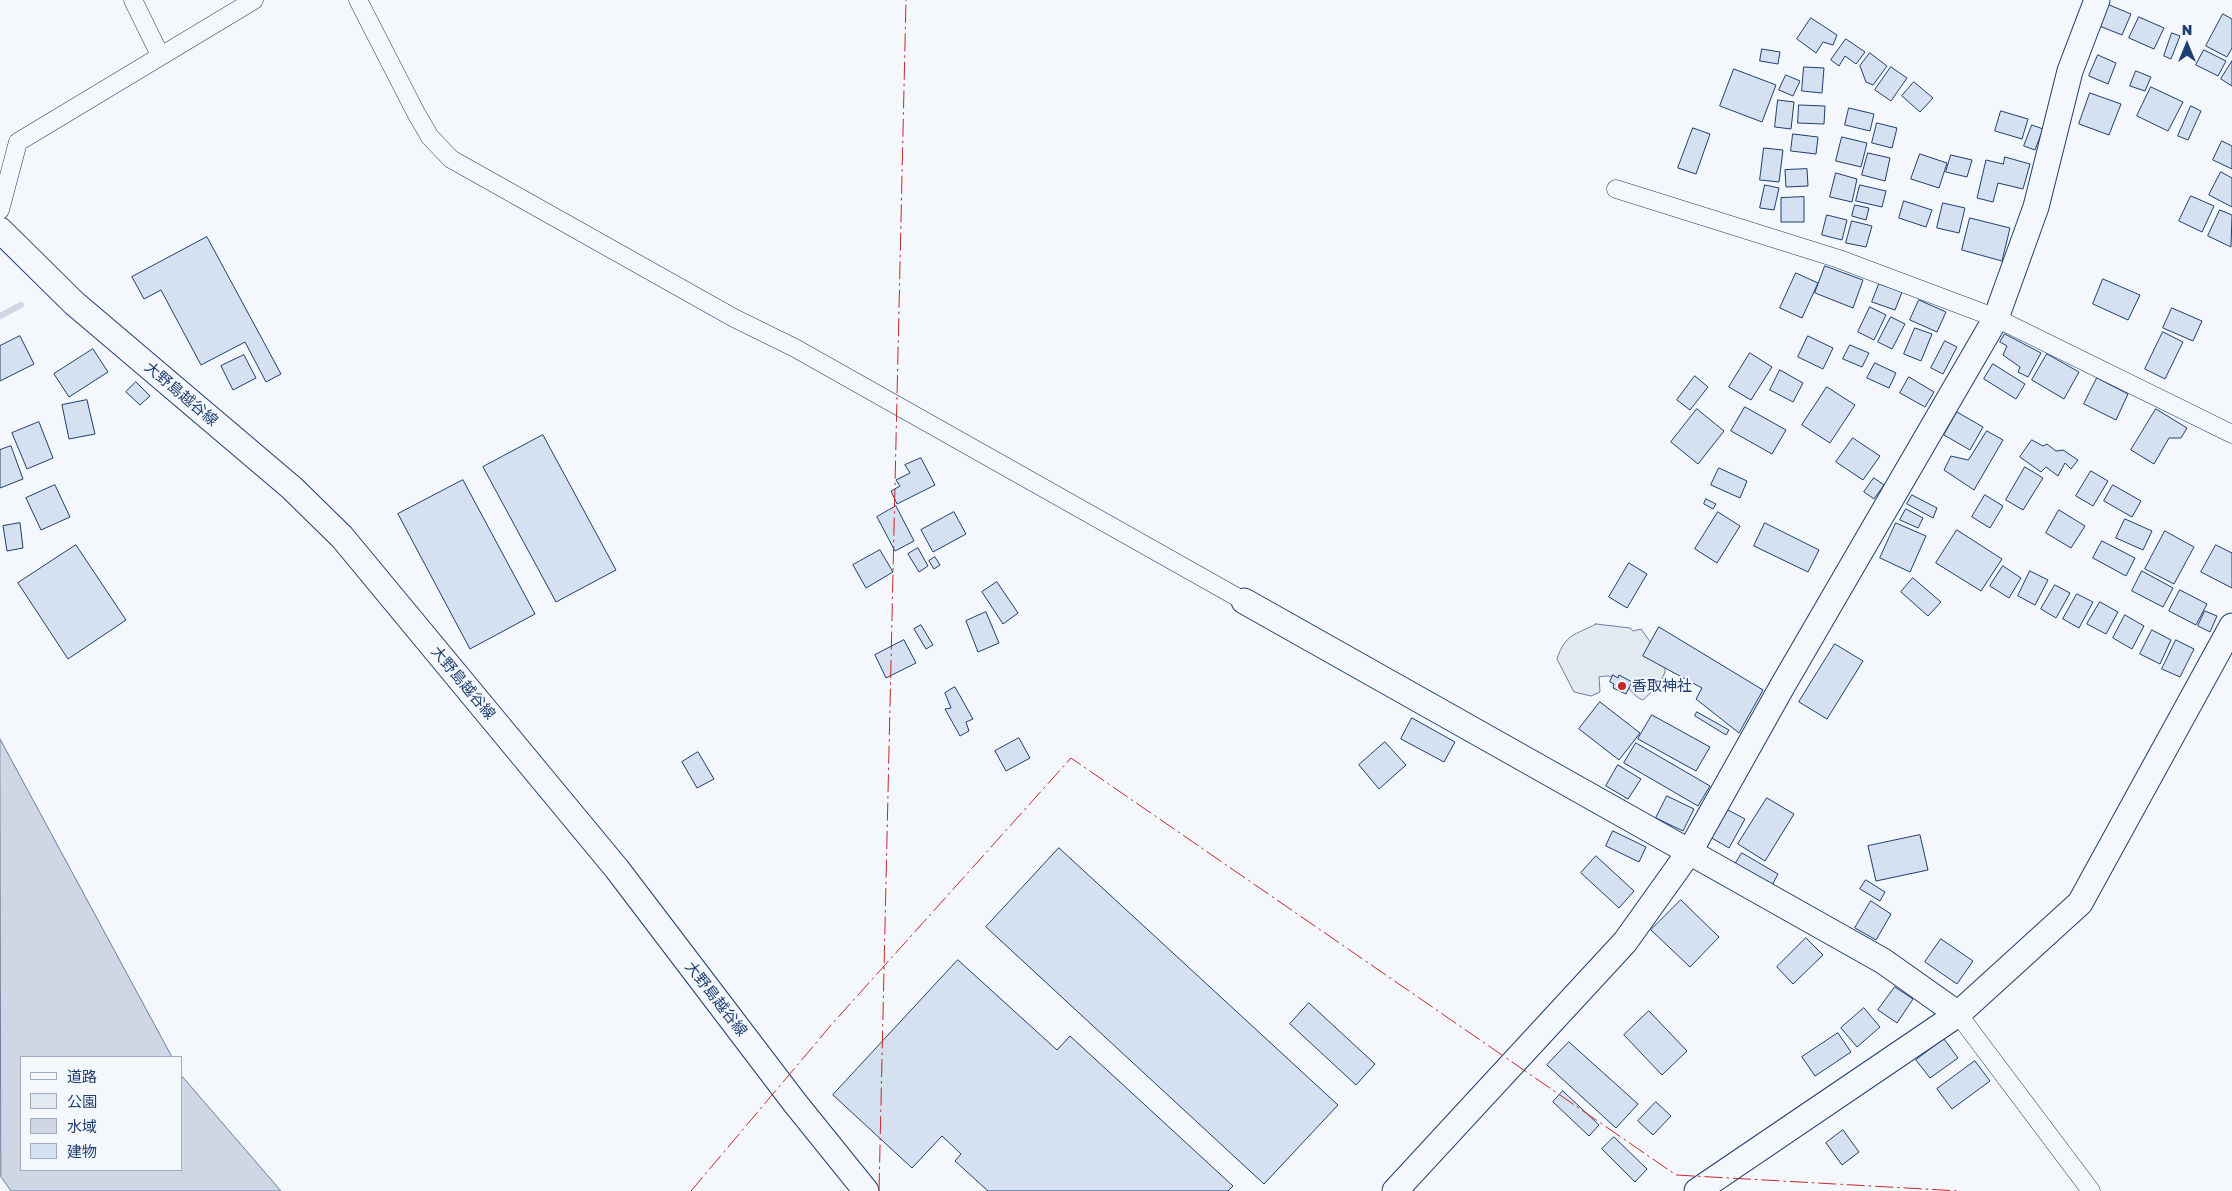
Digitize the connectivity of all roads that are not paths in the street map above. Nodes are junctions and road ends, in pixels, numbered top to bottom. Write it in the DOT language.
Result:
graph roads {
  1 [pos="133,0"];
  2 [pos="254,0"];
  3 [pos="358,0"];
  4 [pos="2097,0"];
  5 [pos="160,55"];
  6 [pos="1616,189"];
  7 [pos="0,210"];
  8 [pos="0,230"];
  9 [pos="1996,318"];
  10 [pos="2232,434"];
  11 [pos="1244,601"];
  12 [pos="2232,626"];
  13 [pos="1690,851"];
  14 [pos="1958,1014"];
  15 [pos="866,1191"];
  16 [pos="1395,1191"];
  17 [pos="1698,1191"];
  18 [pos="2091,1191"];
  1 -- 5 [label="street"];
  2 -- 5 [label="street"];
  3 -- 11 [label="street"];
  4 -- 9 [label="street"];
  5 -- 7 [label="street"];
  6 -- 9 [label="street"];
  8 -- 15 [label="street, 大野島越谷線"];
  9 -- 10 [label="street"];
  9 -- 13 [label="street"];
  11 -- 13 [label="street"];
  12 -- 14 [label="street"];
  13 -- 14 [label="street"];
  13 -- 16 [label="street"];
  14 -- 17 [label="street"];
  14 -- 18 [label="street"];
}
